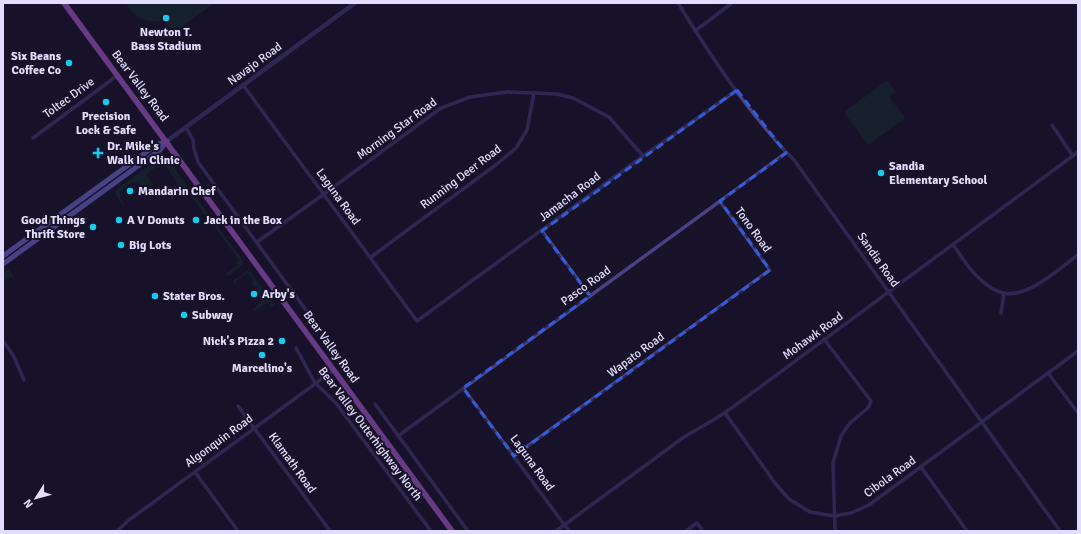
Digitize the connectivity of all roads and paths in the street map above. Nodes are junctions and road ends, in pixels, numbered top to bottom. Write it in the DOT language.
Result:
graph roads {
  1 [pos="64,3"];
  2 [pos="355,3"];
  3 [pos="678,3"];
  4 [pos="729,4"];
  5 [pos="695,31"];
  6 [pos="118,75"];
  7 [pos="243,85"];
  8 [pos="737,90"];
  9 [pos="534,93"];
  10 [pos="1052,125"];
  11 [pos="186,127"];
  12 [pos="33,138"];
  13 [pos="167,141"];
  14 [pos="1078,152"];
  15 [pos="786,154"];
  16 [pos="643,156"];
  17 [pos="1073,156"];
  18 [pos="324,194"];
  19 [pos="720,201"];
  20 [pos="542,231"];
  21 [pos="257,242"];
  22 [pos="954,245"];
  23 [pos="1078,254"];
  24 [pos="3,256"];
  25 [pos="371,258"];
  26 [pos="3,264"];
  27 [pos="770,270"];
  28 [pos="888,293"];
  29 [pos="1004,293"];
  30 [pos="590,296"];
  31 [pos="1001,313"];
  32 [pos="416,321"];
  33 [pos="824,339"];
  34 [pos="3,341"];
  35 [pos="296,348"];
  36 [pos="1078,351"];
  37 [pos="334,370"];
  38 [pos="351,372"];
  39 [pos="1048,373"];
  40 [pos="24,380"];
  41 [pos="316,383"];
  42 [pos="464,388"];
  43 [pos="375,404"];
  44 [pos="238,406"];
  45 [pos="1078,412"];
  46 [pos="725,413"];
  47 [pos="982,422"];
  48 [pos="254,428"];
  49 [pos="398,436"];
  50 [pos="514,456"];
  51 [pos="921,467"];
  52 [pos="195,472"];
  53 [pos="834,516"];
  54 [pos="565,525"];
  55 [pos="118,531"];
  56 [pos="238,531"];
  57 [pos="330,531"];
  58 [pos="431,531"];
  59 [pos="452,531"];
  60 [pos="468,531"];
  61 [pos="556,531"];
  62 [pos="569,531"];
  63 [pos="686,531"];
  64 [pos="703,531"];
  65 [pos="835,531"];
  66 [pos="967,531"];
  67 [pos="1060,531"];
  1 -- 6 [label="main road, Bear Valley Road"];
  2 -- 7 [label="street, Navajo Road"];
  3 -- 5 [label="street, Sandia Road"];
  4 -- 5 [label="street"];
  5 -- 8 [label="street, Sandia Road"];
  6 -- 12 [label="street, Toltec Drive"];
  6 -- 13 [label="main road, Bear Valley Road"];
  7 -- 11 [label="street, Navajo Road"];
  7 -- 18 [label="street, Laguna Road"];
  8 -- 15 [label="street, Sandia Road"];
  8 -- 16 [label="street, Jamacha Road"];
  9 -- 16 [label="street, Morning Star Road"];
  9 -- 18 [label="street, Morning Star Road"];
  9 -- 25 [label="street, Running Deer Road"];
  10 -- 17 [label="street"];
  11 -- 13 [label="street, Navajo Road"];
  11 -- 21 [label="street"];
  13 -- 24 [label="main road, Navajo Road"];
  13 -- 26 [label="main road, Navajo Road"];
  13 -- 37 [label="main road, Bear Valley Road"];
  14 -- 17 [label="street, Mohawk Road"];
  15 -- 19 [label="street, Pasco Road"];
  15 -- 28 [label="street, Sandia Road"];
  16 -- 20 [label="street, Jamacha Road"];
  17 -- 22 [label="street, Mohawk Road"];
  18 -- 21 [label="street, Morning Star Road"];
  18 -- 25 [label="street, Laguna Road"];
  19 -- 27 [label="street, Tono Road"];
  19 -- 30 [label="street, Pasco Road"];
  20 -- 30 [label="street"];
  20 -- 32 [label="street, Jamacha Road"];
  21 -- 38 [label="street"];
  22 -- 28 [label="street, Mohawk Road"];
  22 -- 29 [label="street"];
  23 -- 29 [label="street"];
  25 -- 32 [label="street, Laguna Road"];
  27 -- 50 [label="street, Wapato Road"];
  28 -- 33 [label="street, Mohawk Road"];
  28 -- 47 [label="street, Sandia Road"];
  29 -- 31 [label="street"];
  30 -- 42 [label="street, Pasco Road"];
  33 -- 46 [label="street, Mohawk Road"];
  33 -- 53 [label="street"];
  34 -- 40 [label="street"];
  35 -- 41 [label="street, Bear Valley Outerhighway North"];
  36 -- 39 [label="street, Cibola Road"];
  37 -- 41 [label="street, Algonquin Road"];
  37 -- 59 [label="main road, Bear Valley Road"];
  39 -- 45 [label="street"];
  39 -- 47 [label="street, Cibola Road"];
  41 -- 48 [label="street, Algonquin Road"];
  41 -- 58 [label="street, Bear Valley Outerhighway North"];
  42 -- 49 [label="street, Pasco Road"];
  42 -- 50 [label="street, Laguna Road"];
  43 -- 49 [label="street"];
  44 -- 48 [label="street, Klamath Road"];
  46 -- 53 [label="street, Cibola Road"];
  46 -- 54 [label="street, Mohawk Road"];
  47 -- 51 [label="street, Cibola Road"];
  47 -- 67 [label="street, Sandia Road"];
  48 -- 52 [label="street, Algonquin Road"];
  48 -- 57 [label="street, Klamath Road"];
  49 -- 60 [label="street"];
  50 -- 54 [label="street, Laguna Road"];
  51 -- 53 [label="street, Cibola Road"];
  51 -- 66 [label="street"];
  52 -- 55 [label="street, Algonquin Road"];
  52 -- 56 [label="street"];
  53 -- 65 [label="street"];
  54 -- 61 [label="street, Mohawk Road"];
  54 -- 62 [label="street, Laguna Road"];
  63 -- 64 [label="street"];
}
